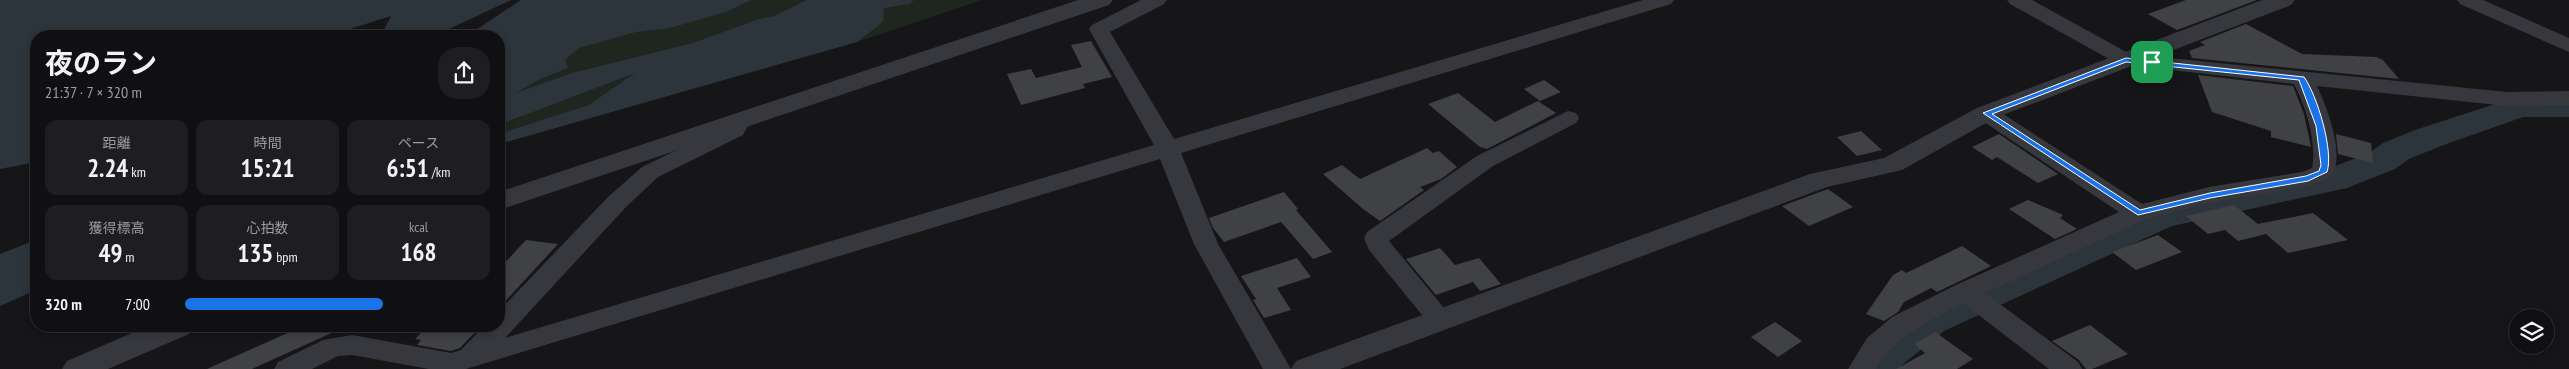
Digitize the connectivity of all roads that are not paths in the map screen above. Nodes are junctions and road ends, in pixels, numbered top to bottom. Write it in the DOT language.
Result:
graph roads {
  1 [pos="1101,0"];
  2 [pos="1157,0"];
  3 [pos="1664,0"];
  4 [pos="2016,0"];
  5 [pos="2283,0"];
  6 [pos="2467,0"];
  7 [pos="2569,46"];
  8 [pos="2126,60"];
  9 [pos="2301,78"];
  10 [pos="2569,98"];
  11 [pos="1986,113"];
  12 [pos="1568,118"];
  13 [pos="739,122"];
  14 [pos="1167,147"];
  15 [pos="505,199"];
  16 [pos="2138,213"];
  17 [pos="1965,291"];
  18 [pos="1440,319"];
  19 [pos="505,322"];
  20 [pos="164,332"];
  21 [pos="496,332"];
  22 [pos="466,364"];
  23 [pos="78,369"];
  24 [pos="288,369"];
  25 [pos="1277,369"];
  26 [pos="1307,369"];
  27 [pos="1862,369"];
  28 [pos="2068,369"];
  1 -- 13 [label="street"];
  2 -- 14 [label="street"];
  3 -- 14 [label="street"];
  4 -- 8 [label="street"];
  5 -- 8 [label="street"];
  6 -- 7 [label="street"];
  8 -- 9 [label="street"];
  8 -- 11 [label="street"];
  9 -- 10 [label="street"];
  9 -- 16 [label="street"];
  11 -- 16 [label="street"];
  11 -- 18 [label="street"];
  12 -- 18 [label="street"];
  13 -- 15 [label="street"];
  13 -- 19 [label="street"];
  14 -- 22 [label="street"];
  14 -- 25 [label="street"];
  16 -- 17 [label="street"];
  17 -- 27 [label="street"];
  17 -- 28 [label="street"];
  18 -- 26 [label="street"];
  20 -- 23 [label="street"];
  21 -- 22 [label="street"];
  22 -- 24 [label="street"];
}
